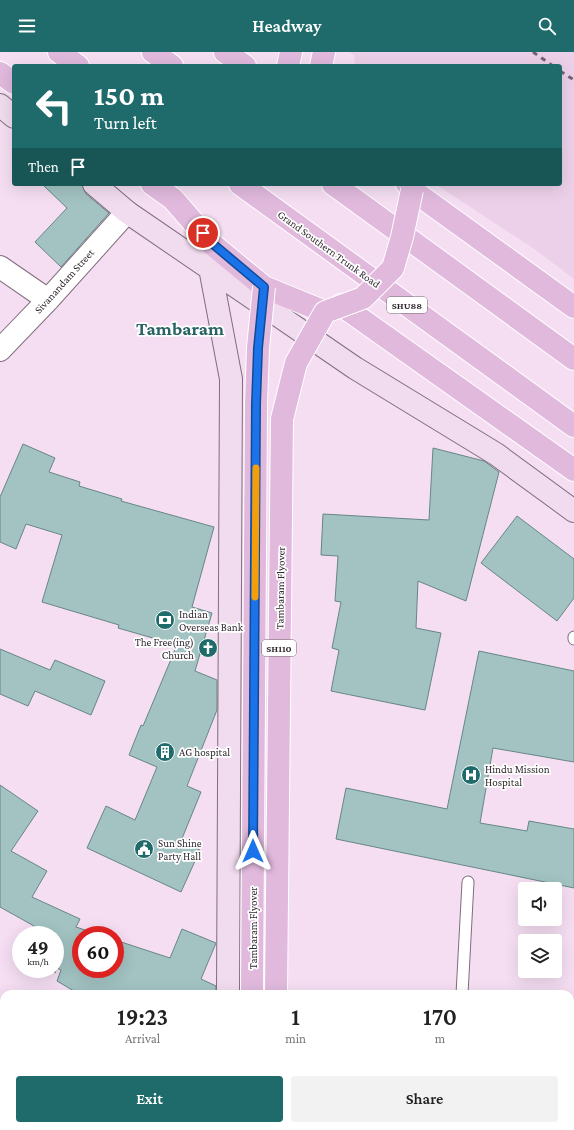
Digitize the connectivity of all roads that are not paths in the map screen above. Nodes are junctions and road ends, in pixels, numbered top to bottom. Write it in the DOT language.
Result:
graph roads {
  1 [pos="59,52"];
  2 [pos="153,52"];
  3 [pos="225,52"];
  4 [pos="291,52"];
  5 [pos="324,52"];
  6 [pos="75,64"];
  7 [pos="169,64"];
  8 [pos="242,64"];
  9 [pos="288,64"];
  10 [pos="321,64"];
  11 [pos="0,73"];
  12 [pos="12,82"];
  13 [pos="0,105"];
  14 [pos="12,115"];
  15 [pos="96,186"];
  16 [pos="157,186"];
  17 [pos="243,186"];
  18 [pos="336,186"];
  19 [pos="409,187"];
  20 [pos="172,192"];
  21 [pos="127,212"];
  22 [pos="0,267"];
  23 [pos="210,268"];
  24 [pos="264,287"];
  25 [pos="48,300"];
  26 [pos="574,306"];
  27 [pos="333,309"];
  28 [pos="0,350"];
  29 [pos="574,359"];
  30 [pos="574,426"];
  31 [pos="574,470"];
  32 [pos="574,512"];
  33 [pos="468,882"];
  34 [pos="228,990"];
  35 [pos="252,990"];
  36 [pos="276,990"];
  37 [pos="462,990"];
  1 -- 6 [label="main road"];
  2 -- 7 [label="main road"];
  3 -- 8 [label="main road"];
  4 -- 9 [label="main road"];
  5 -- 10 [label="main road"];
  11 -- 12 [label="main road"];
  13 -- 14 [label="street"];
  15 -- 21 [label="street"];
  16 -- 20 [label="main road"];
  17 -- 30 [label="main road, Grand Southern Trunk Road / SHU88"];
  18 -- 29 [label="main road"];
  19 -- 26 [label="main road"];
  19 -- 27 [label="main road, bridge"];
  20 -- 24 [label="main road"];
  21 -- 23 [label="street"];
  21 -- 25 [label="street, Sivanandam Street"];
  22 -- 25 [label="street"];
  23 -- 32 [label="street"];
  23 -- 34 [label="street"];
  24 -- 27 [label="main road"];
  24 -- 35 [label="main road, Tambaram Flyover / SH110, bridge"];
  25 -- 28 [label="street, Sivanandam Street"];
  27 -- 31 [label="main road"];
  27 -- 36 [label="main road, Tambaram Flyover / SH110, bridge"];
  33 -- 37 [label="lane"];
}
